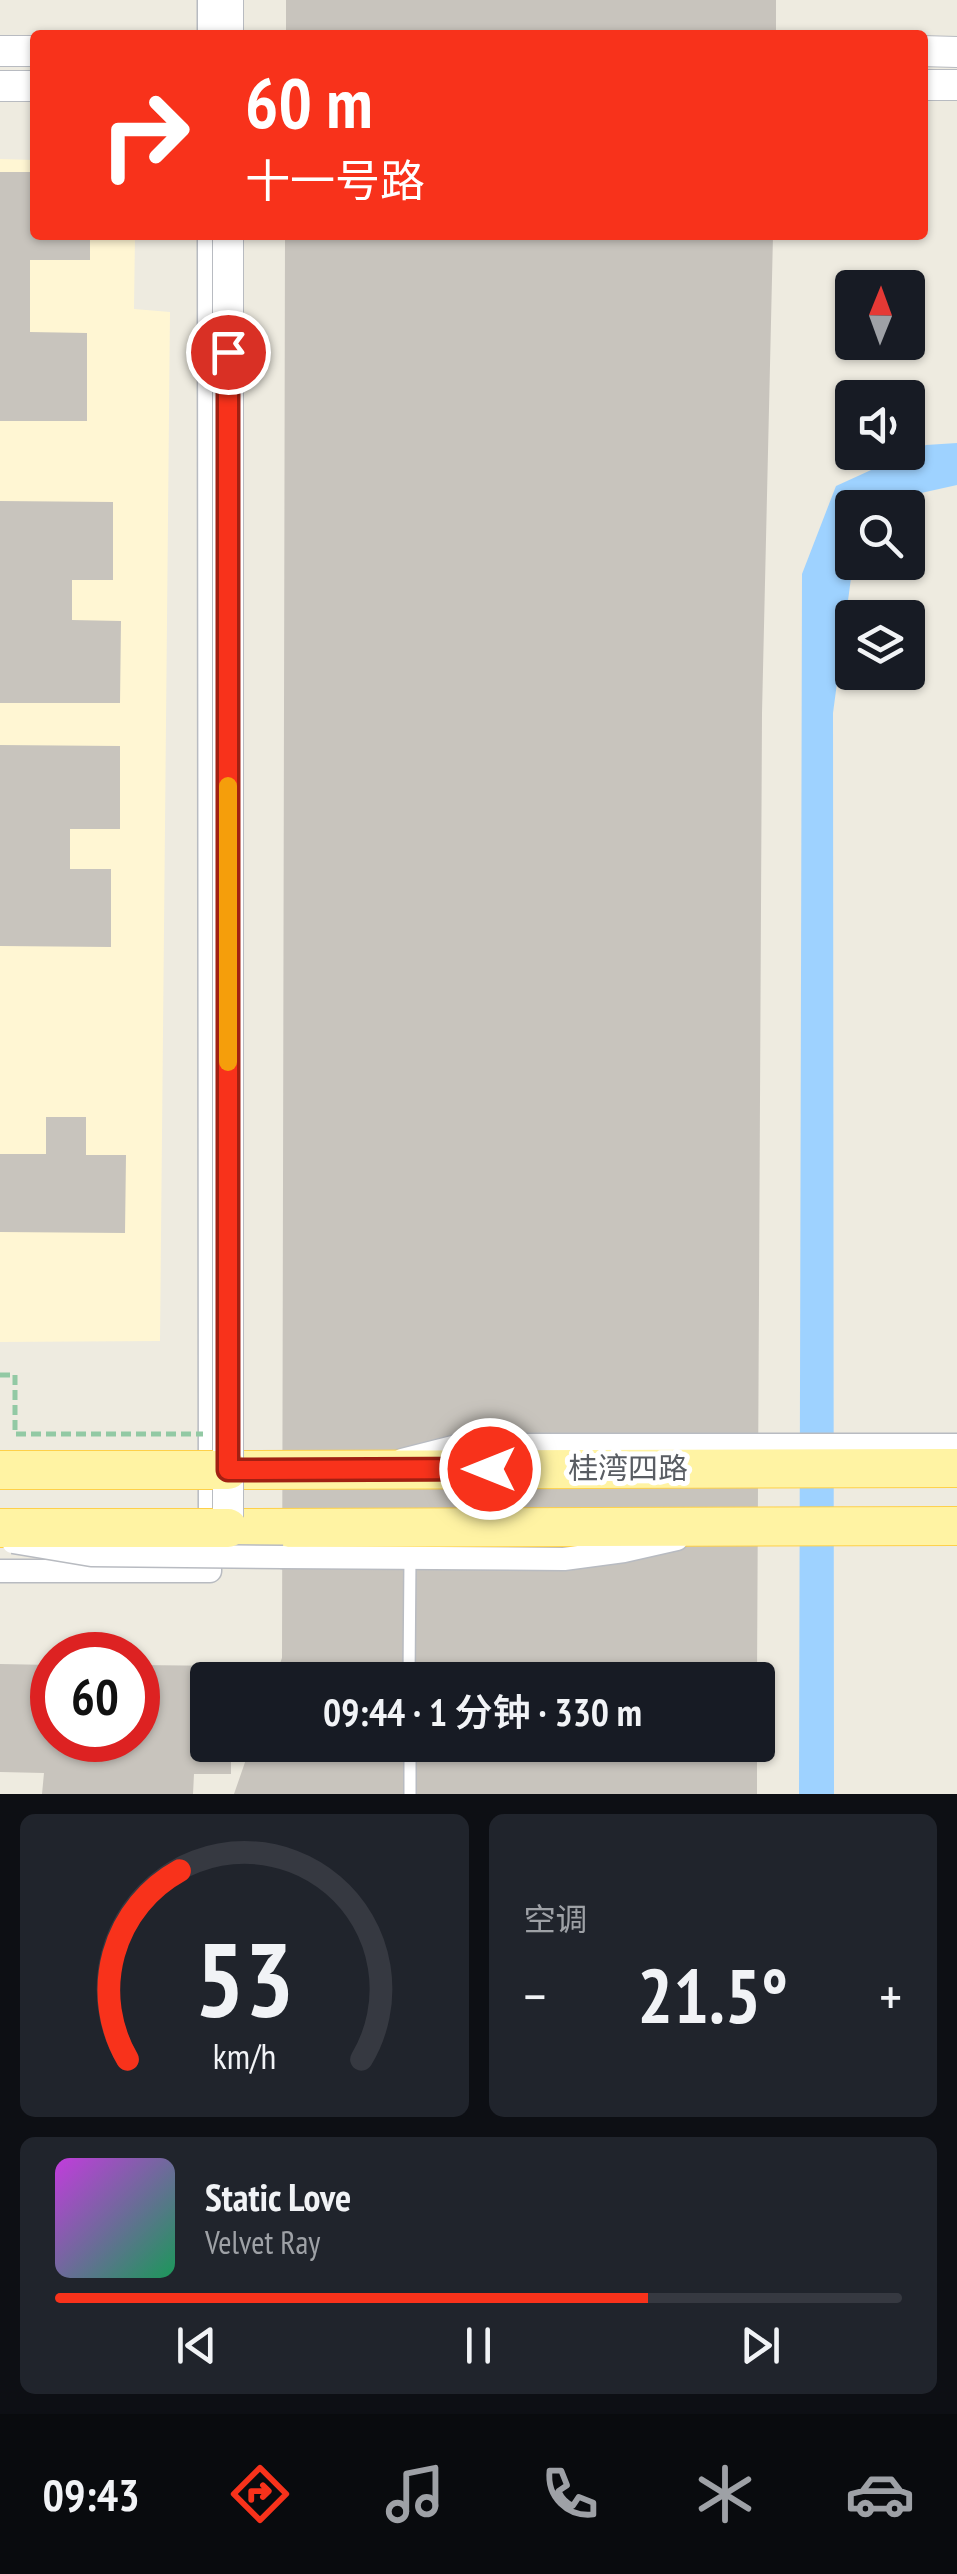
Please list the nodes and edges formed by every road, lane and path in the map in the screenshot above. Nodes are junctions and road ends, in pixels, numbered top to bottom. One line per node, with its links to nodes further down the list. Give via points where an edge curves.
1 (209, 0): 3 (street)
2 (228, 0): 4 (street)
3 (209, 30)
4 (228, 30)
5 (0, 51): 6 (street)
6 (30, 51)
7 (928, 52): 8 (street)
8 (957, 52)
9 (928, 84): 10 (street)
10 (957, 84)
11 (0, 86): 12 (street)
12 (30, 86)
13 (209, 240): 28 (street, via 210,1571)
14 (228, 240): 17 (street, bridge)
15 (0, 1375): 17 (path, bridge, via 15,1375 15,1434)
16 (957, 1445): 18 (street)
17 (228, 1452): 18 (main road, 桂湾四路, via 283,1470); 20 (main road, 桂湾四路, bridge); 25 (street, bridge)
18 (758, 1457): 19 (main road, 桂湾四路)
19 (957, 1468)
20 (0, 1470)
21 (957, 1526): 22 (main road, 桂湾四路)
22 (744, 1527): 26 (main road, 桂湾四路); 27 (street, via 564,1559)
23 (0, 1528): 25 (main road, 桂湾四路, bridge)
24 (0, 1540): 25 (street, bridge, via 91,1554)
25 (228, 1542): 26 (main road, 桂湾四路)
26 (283, 1542): 27 (street)
27 (410, 1558): 29 (lane)
28 (0, 1571)
29 (409, 1662)
30 (410, 1762): 31 (lane)
31 (410, 1794)

